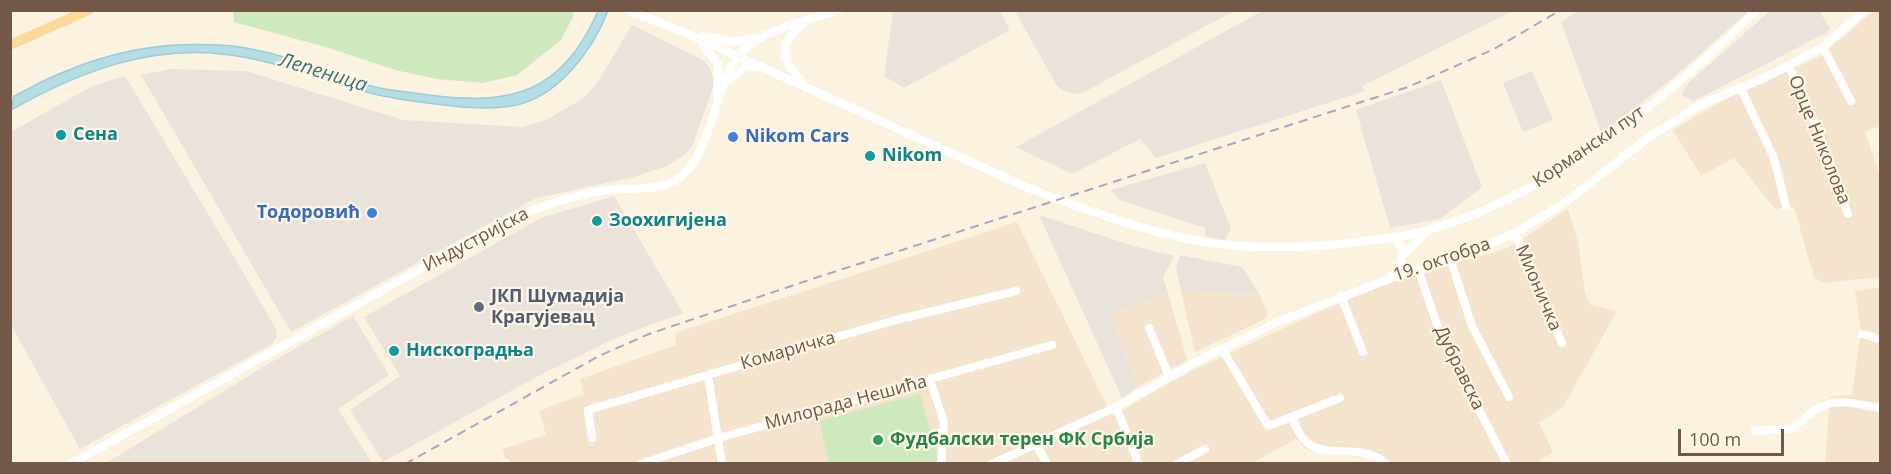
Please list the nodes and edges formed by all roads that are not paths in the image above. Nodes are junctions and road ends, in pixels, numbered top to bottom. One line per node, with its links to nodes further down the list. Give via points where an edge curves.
1 (89, 10): 10 (main road)
2 (839, 10): 6 (street)
3 (1757, 10): 22 (street, Кормански пут, via 1641,114 1568,166 1516,194)
4 (1864, 10): 11 (street, 19. октобра)
5 (631, 12): 7 (street)
6 (811, 19): 9 (street); 16 (street, via 793,31 784,50 789,67)
7 (663, 24): 8 (street, Кормански пут); 9 (street, via 731,42)
8 (691, 35): 12 (street, Кормански пут); 19 (street, via 718,64)
9 (769, 35): 12 (street)
10 (10, 45)
11 (1823, 47): 13 (street, 19. октобра); 18 (street)
12 (737, 57): 14 (street, Кормански пут); 15 (street, Индустријска)
13 (1788, 65): 17 (street, 19. октобра); 21 (street, Орце Николова, via 1807,102)
14 (761, 67): 15 (street, via 747,67); 16 (street, Кормански пут)
15 (724, 85): 19 (street, Индустријска)
16 (807, 87): 24 (street, Кормански пут, via 1026,187 1163,234 1245,247 1306,247)
17 (1740, 87): 20 (street, via 1774,158); 23 (street, 19. октобра, via 1700,105 1648,138 1563,204)
18 (1851, 101)
19 (716, 104): 51 (street, Индустријска, via 694,161 674,181 583,194 507,221)
20 (1786, 206)
21 (1848, 214)
22 (1429, 229): 24 (street, Кормански пут); 25 (street)
23 (1515, 232): 26 (street, 19. октобра); 34 (street, Мионичка)
24 (1392, 237): 25 (street, via 1398,241)
25 (1402, 259): 27 (street); 28 (street)
26 (1451, 261): 27 (street, 19. октобра); 41 (street, via 1472,326)
27 (1415, 270): 28 (street, 19. октобра); 60 (street, Дубравска, via 1441,336)
28 (1392, 278): 30 (street, 19. октобра)
29 (1016, 291): 38 (street, Комаричка, via 892,321)
30 (1341, 296): 36 (street, 19. октобра); 37 (street)
31 (1149, 328): 39 (street)
32 (1862, 334): 33 (street)
33 (1881, 339)
34 (1562, 344)
35 (1052, 345): 40 (street, Милорада Нешића)
36 (1222, 349): 39 (street, 19. октобра); 45 (street, via 1268,426)
37 (1364, 352)
38 (708, 376): 47 (street, Комаричка, via 588,410); 48 (street)
39 (1169, 376): 43 (street, 19. октобра)
40 (930, 380): 48 (street, Милорада Нешића); 54 (street, via 944,422)
41 (1509, 397)
42 (1340, 398): 45 (street)
43 (1116, 407): 49 (street, 19. октобра); 57 (street)
44 (1881, 408): 46 (street, via 1845,401 1816,407 1792,429)
45 (1292, 417): 59 (street, via 1307,447 1375,454)
46 (1755, 431)
47 (592, 438)
48 (719, 438): 52 (street, Милорада Нешића); 53 (street)
49 (1036, 444): 55 (street, 19. октобра); 56 (street)
50 (1205, 449): 58 (street)
51 (71, 464)
52 (641, 464)
53 (722, 464)
54 (941, 464)
55 (992, 464)
56 (1047, 464)
57 (1139, 464)
58 (1177, 464)
59 (1387, 464)
60 (1507, 464)

